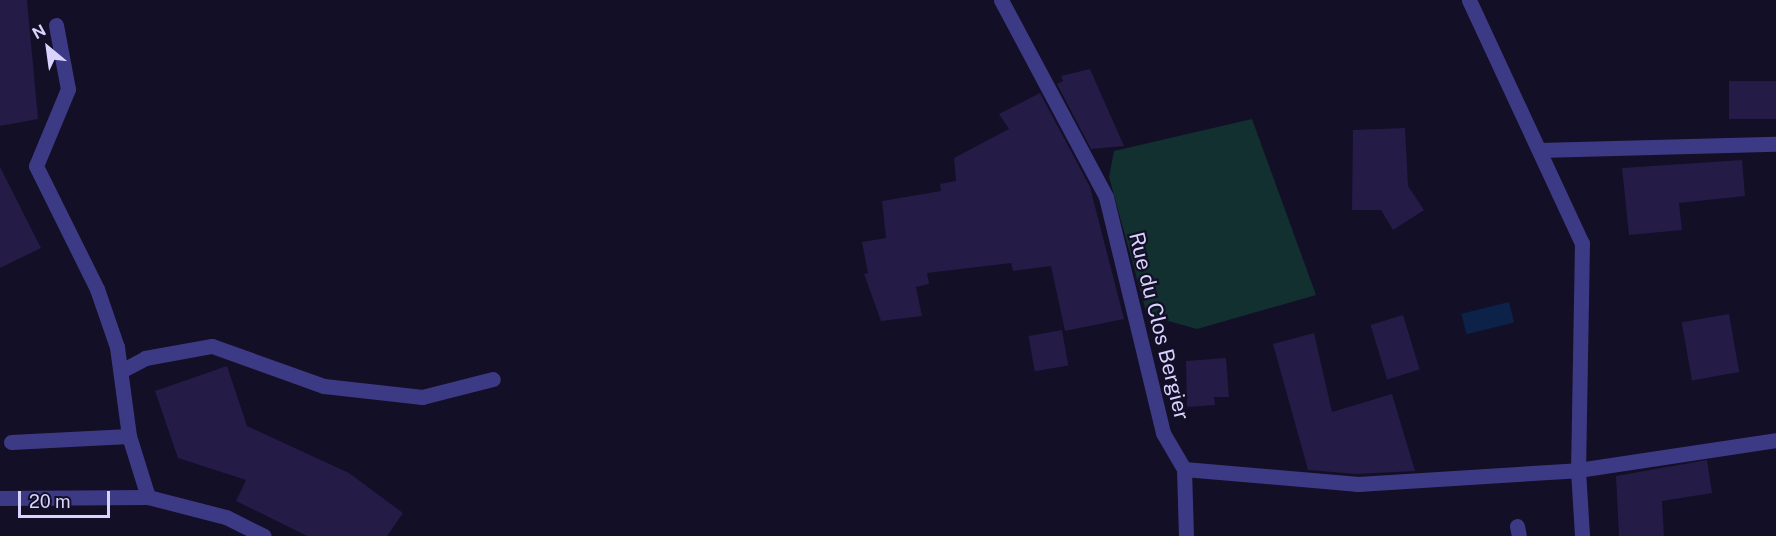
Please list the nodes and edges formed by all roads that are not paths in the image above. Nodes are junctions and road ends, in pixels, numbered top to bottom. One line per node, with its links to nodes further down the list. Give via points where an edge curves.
1 (1000, 0): 11 (street, Rue du Clos Bergier, via 1106,197 1163,433)
2 (1474, 1): 5 (street)
3 (56, 25): 6 (street, via 68,89 36,166 97,289)
4 (1776, 144): 5 (street)
5 (1539, 150): 12 (street, via 1582,243)
6 (121, 371): 7 (street, via 145,358 212,346 324,386 422,397); 8 (street)
7 (493, 379)
8 (129, 436): 10 (street); 13 (street)
9 (1776, 440): 12 (street)
10 (11, 442)
11 (1184, 469): 12 (street, via 1358,484); 16 (street)
12 (1578, 470): 17 (street)
13 (148, 497): 14 (street); 15 (street, via 226,516)
14 (0, 498)
15 (264, 536)
16 (1186, 536)
17 (1582, 536)

